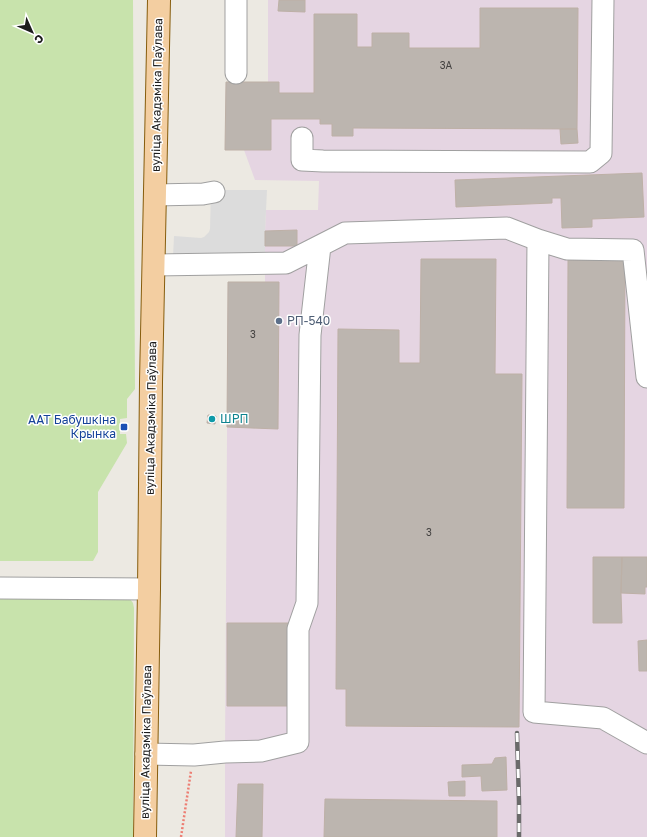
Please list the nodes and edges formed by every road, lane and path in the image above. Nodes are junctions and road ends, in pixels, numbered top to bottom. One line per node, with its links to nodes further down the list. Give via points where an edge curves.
1 (159, 0): 7 (main road, вуліца Акадэміка Паўлава)
2 (236, 0): 4 (street)
3 (603, 0): 5 (street, via 601,153 590,162 302,160)
4 (236, 72)
5 (302, 138)
6 (214, 192): 7 (street)
7 (155, 195): 10 (main road, вуліца Акадэміка Паўлава)
8 (538, 240): 9 (street, via 507,228 500,228 345,233); 11 (street, via 567,249 633,250); 14 (street, via 534,712 603,718)
9 (320, 246): 10 (street, via 286,263); 16 (street, via 310,335 307,603 298,630 298,742 261,751)
10 (154, 265): 13 (main road, вуліца Акадэміка Паўлава)
11 (647, 377)
12 (0, 588): 13 (street)
13 (149, 589): 15 (main road, вуліца Акадэміка Паўлава)
14 (647, 743)
15 (146, 754): 16 (street); 17 (main road, вуліца Акадэміка Паўлава)
16 (194, 755): 18 (path)
17 (144, 837)
18 (181, 837)

